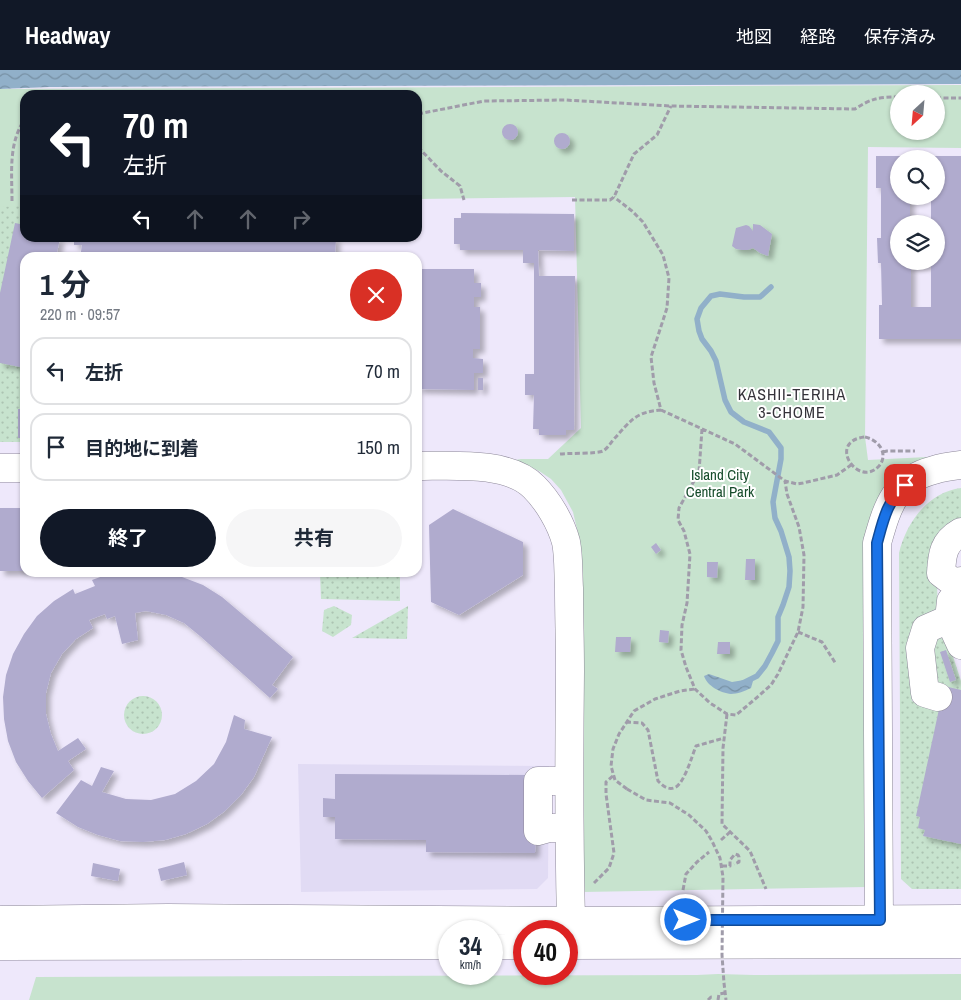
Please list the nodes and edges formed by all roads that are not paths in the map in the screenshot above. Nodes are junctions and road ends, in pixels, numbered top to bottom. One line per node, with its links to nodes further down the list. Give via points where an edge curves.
1 (961, 465): 13 (street, via 932,470 912,478 891,502 877,543)
2 (422, 466): 12 (street, via 485,467 522,478 542,496 560,525 566,542 570,632)
3 (0, 468): 4 (street)
4 (20, 468)
5 (961, 532): 6 (street, via 952,537 942,553 940,573)
6 (957, 582): 7 (street)
7 (949, 619): 8 (street); 9 (street, via 926,629 920,648 925,693)
8 (961, 645)
9 (938, 698)
10 (961, 919): 13 (street)
11 (0, 920): 14 (street, via 178,918)
12 (568, 920)
13 (880, 920): 15 (street)
14 (513, 931)
15 (578, 933)
16 (578, 933): 17 (street)
17 (961, 944)
18 (438, 945): 19 (street)
19 (0, 946)

